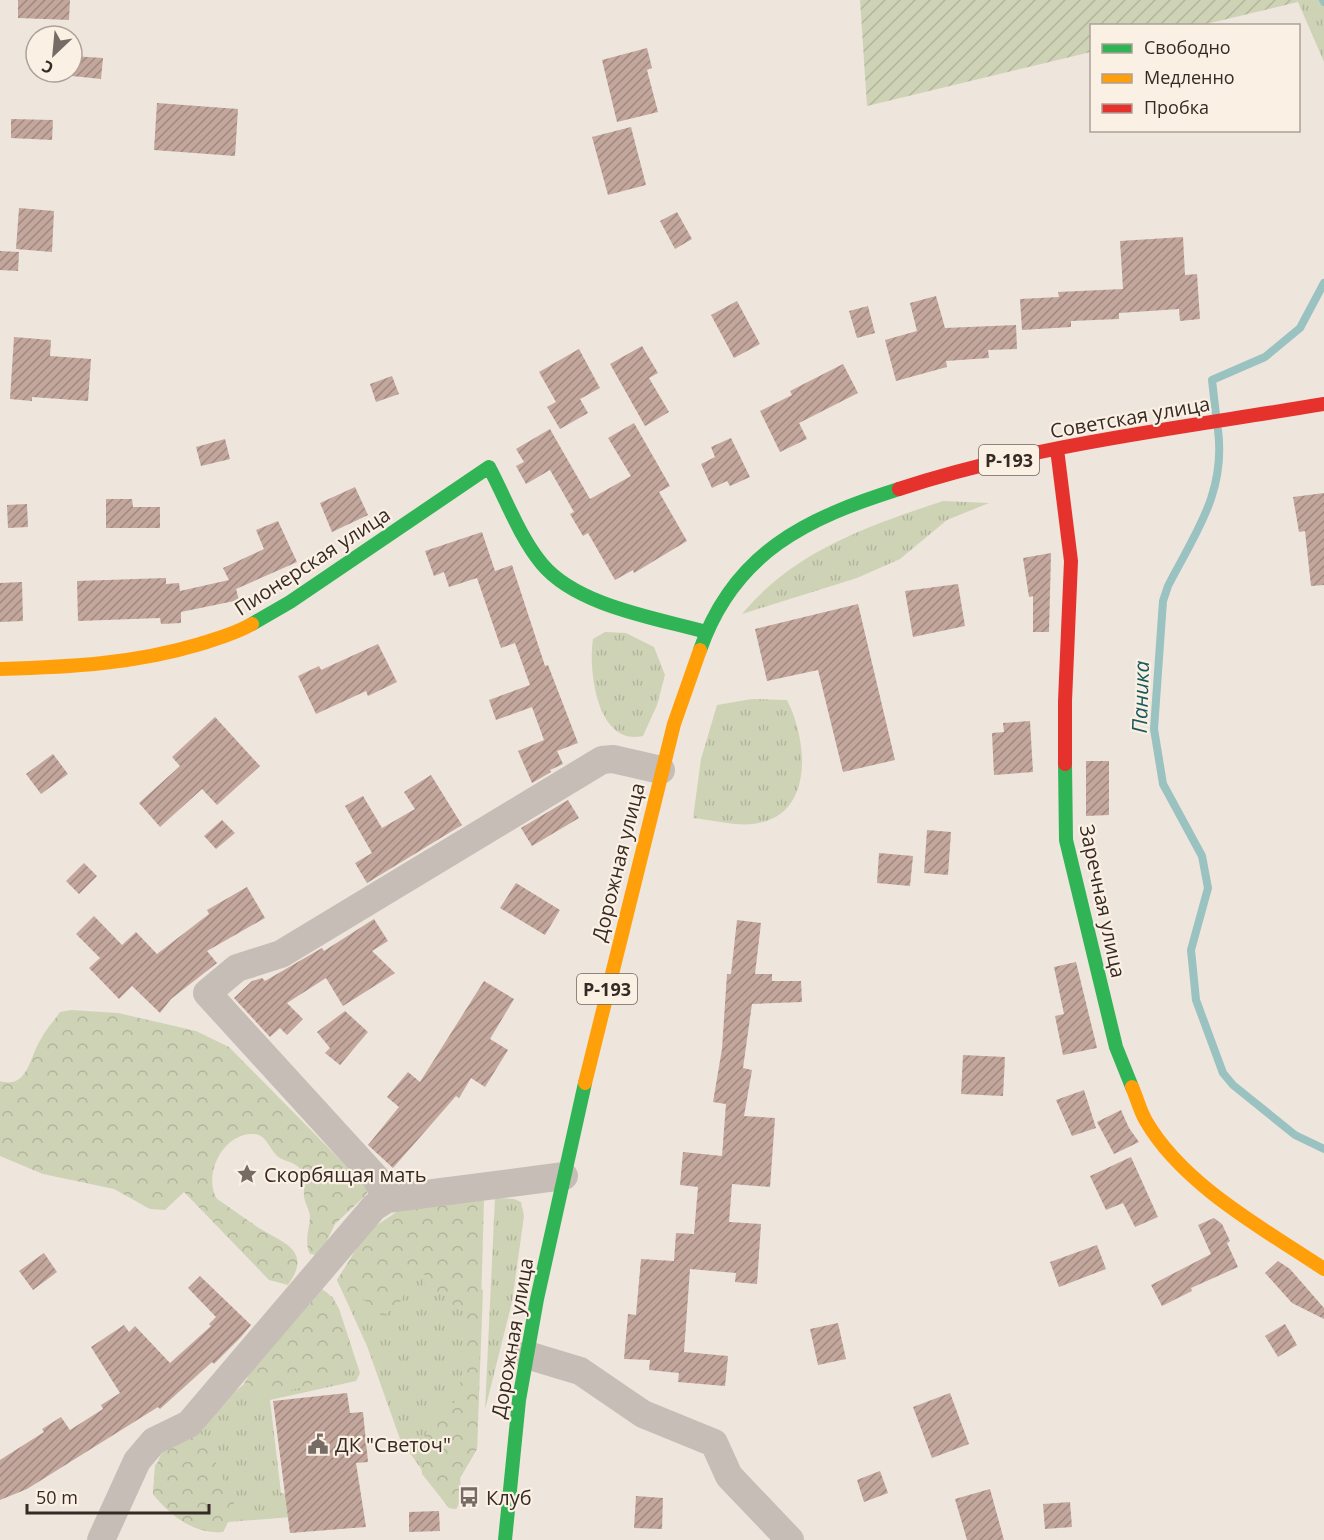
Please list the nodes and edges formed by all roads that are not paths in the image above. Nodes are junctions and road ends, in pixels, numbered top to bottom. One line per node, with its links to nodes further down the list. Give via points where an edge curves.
1 (1324, 404): 2 (street, Советская улица / Р-193)
2 (1057, 449): 3 (street, Советская улица / Р-193, via 944,474); 9 (street, Заречная улица, via 1071,561 1065,701 1066,840 1116,1047 1146,1121 1174,1156 1210,1193)
3 (842, 507): 4 (street, Дорожная улица / Р-193, via 798,529 757,559 727,593)
4 (706, 632): 5 (street, Пионерская улица, via 570,588 543,565 489,467 290,602 238,632 160,656 84,666); 6 (street, Дорожная улица / Р-193)
5 (0, 669)
6 (661, 770): 7 (street, Дорожная улица / Р-193); 8 (street, via 602,760 281,954 237,968 207,993 375,1177)
7 (564, 1176): 8 (street); 10 (street, Дорожная улица / Р-193)
8 (387, 1198): 11 (street, via 343,1242 189,1424 154,1441 136,1461)
9 (1324, 1269)
10 (527, 1354): 12 (street, Дорожная улица / Р-193); 13 (street, via 580,1371 643,1414 714,1443 729,1476)
11 (101, 1540)
12 (505, 1540)
13 (790, 1540)

